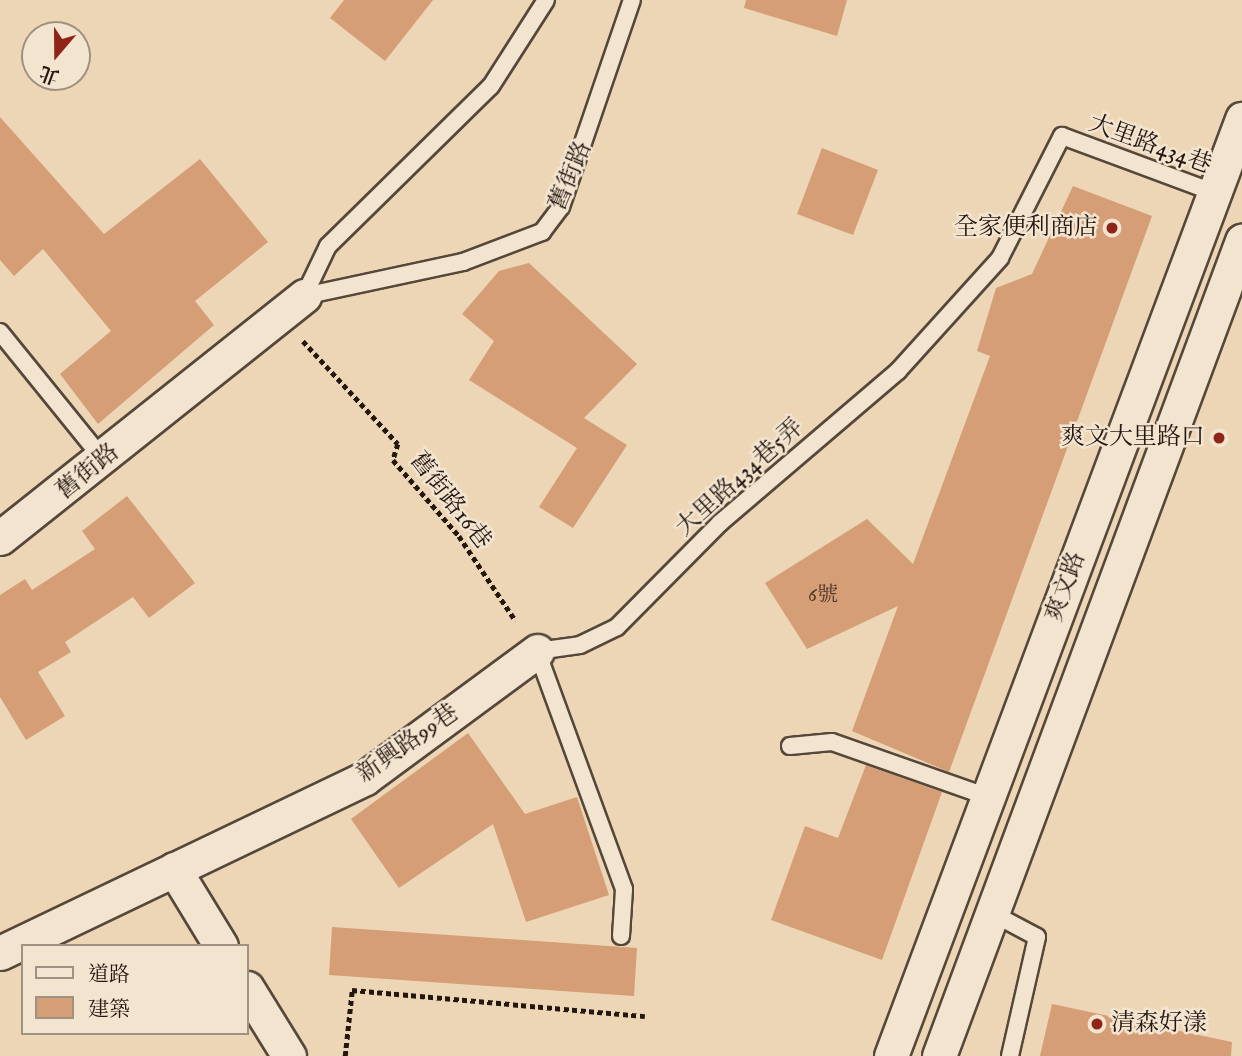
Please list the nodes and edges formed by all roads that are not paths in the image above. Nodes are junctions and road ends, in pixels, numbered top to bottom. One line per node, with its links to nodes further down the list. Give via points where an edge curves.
1 (546, 0): 6 (lane, 舊街路, via 491,86 328,246)
2 (632, 0): 6 (lane, 舊街路, via 561,207 542,232 463,262)
3 (1242, 118): 4 (street, 爽文路)
4 (1215, 193): 7 (lane, 大里路434巷, via 1062,136 1000,258); 13 (street, 爽文路)
5 (1242, 241): 15 (street, 爽文路)
6 (293, 306): 9 (street, 舊街路)
7 (956, 306): 11 (lane, 大里路434巷5弄, via 898,371 720,523 617,627 580,645)
8 (0, 332): 9 (lane)
9 (103, 459): 10 (street, 舊街路)
10 (0, 538)
11 (537, 651): 14 (street, 新興路99巷, via 365,778); 16 (lane, via 624,889)
12 (790, 746): 13 (lane, via 832,742)
13 (988, 797): 21 (street, 爽文路)
14 (174, 869): 17 (street); 18 (street, 新興路99巷)
15 (989, 912): 22 (street, 爽文路); 23 (lane, via 1037,937)
16 (621, 936)
17 (220, 944)
18 (0, 953)
19 (248, 990): 20 (street)
20 (289, 1056)
21 (891, 1056)
22 (939, 1056)
23 (1010, 1056)

